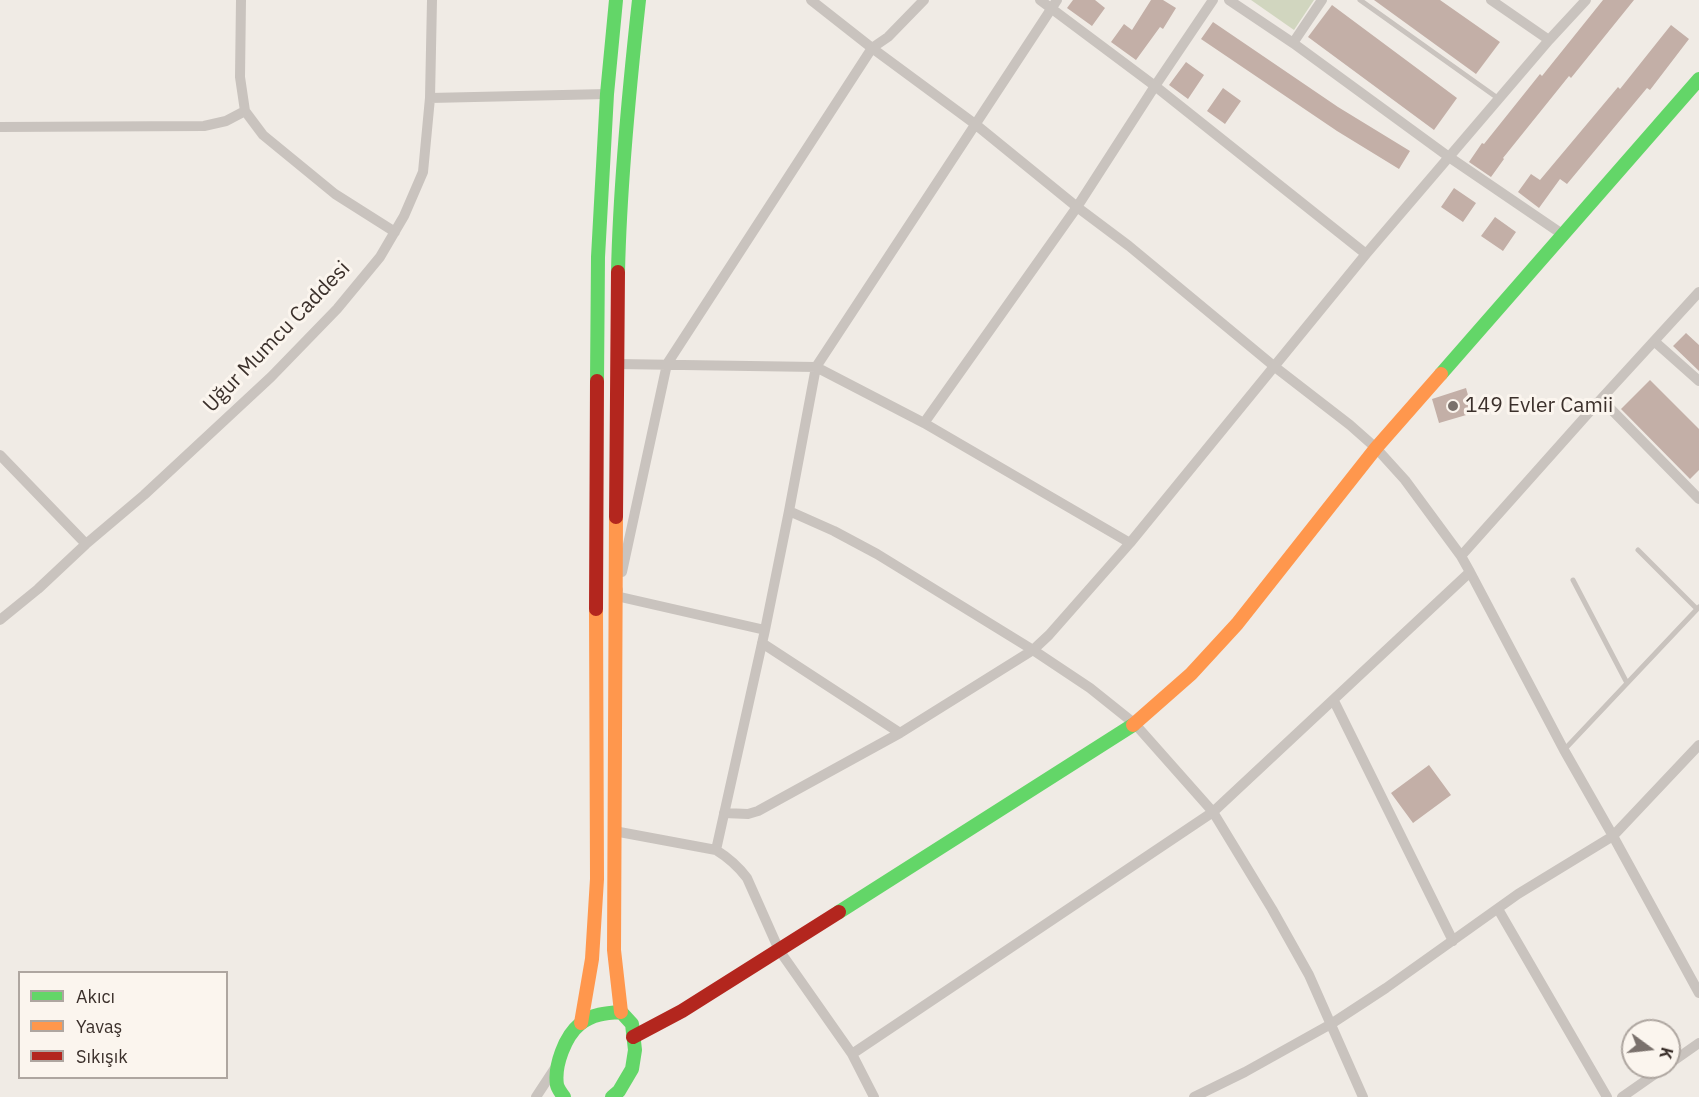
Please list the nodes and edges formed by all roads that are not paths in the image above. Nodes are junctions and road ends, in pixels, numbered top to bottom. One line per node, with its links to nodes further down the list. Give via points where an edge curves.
1 (242, 0): 23 (street, via 240,77)
2 (432, 0): 21 (street, Uğur Mumcu Caddesi)
3 (616, 0): 20 (street)
4 (639, 0): 33 (street, via 619,232)
5 (811, 0): 17 (street)
6 (924, 0): 17 (street)
7 (1040, 0): 14 (street)
8 (1213, 0): 19 (street)
9 (1229, 0): 16 (street)
10 (1322, 0): 16 (street)
11 (1360, 0): 22 (lane)
12 (1491, 0): 15 (street)
13 (1586, 0): 15 (street)
14 (1054, 4): 19 (street); 24 (street)
15 (1549, 40): 22 (street)
16 (1293, 43): 26 (street)
17 (872, 48): 24 (street); 34 (street)
18 (1699, 79): 29 (street)
19 (1155, 86): 27 (street); 30 (street)
20 (607, 94): 21 (street); 72 (street, via 598,257 597,879 591,959)
21 (430, 98): 28 (street, Uğur Mumcu Caddesi, via 423,172)
22 (1499, 99): 26 (street)
23 (245, 111): 25 (street, via 204,126); 28 (street, via 263,135 335,194)
24 (975, 124): 27 (street); 35 (street)
25 (0, 127)
26 (1449, 157): 29 (street); 30 (street)
27 (1077, 207): 36 (street); 39 (street)
28 (395, 232): 45 (street, Uğur Mumcu Caddesi, via 380,257 337,309 271,377)
29 (1562, 234): 40 (street)
30 (1366, 254): 36 (street)
31 (1699, 292): 32 (street)
32 (1654, 340): 37 (street); 38 (street)
33 (616, 364): 34 (street); 50 (street)
34 (667, 364): 35 (street); 50 (street)
35 (816, 367): 39 (street); 43 (street)
36 (1275, 367): 40 (street); 44 (street)
37 (1699, 381)
38 (1601, 399): 42 (street); 47 (street)
39 (924, 423): 44 (street)
40 (1376, 448): 47 (street); 58 (street, via 1237,624 1191,674)
41 (0, 455): 45 (street)
42 (1699, 499)
43 (789, 511): 53 (street); 55 (street, via 877,554)
44 (1130, 543): 55 (street)
45 (86, 544): 52 (street, Uğur Mumcu Caddesi)
46 (1638, 550): 51 (lane)
47 (1461, 556): 48 (street)
48 (1470, 572): 57 (street); 61 (street)
49 (1574, 580): 56 (lane)
50 (616, 596): 53 (street); 64 (street)
51 (1698, 608): 56 (lane)
52 (0, 620)
53 (765, 630): 54 (street)
54 (762, 643): 59 (street); 63 (street)
55 (1034, 650): 58 (street, via 1096,692); 59 (street)
56 (1627, 683): 61 (lane)
57 (1334, 701): 62 (street); 68 (street)
58 (1134, 724): 62 (street); 69 (street)
59 (900, 733): 63 (street, via 758,811)
60 (1699, 745): 65 (street)
61 (1564, 750): 65 (street)
62 (1214, 812): 73 (street, via 1292,943); 76 (street)
63 (724, 813): 66 (street)
64 (614, 831): 66 (street); 71 (street, via 614,950)
65 (1613, 836): 67 (street); 70 (street)
66 (716, 850): 69 (street, via 747,878)
67 (1498, 909): 68 (street); 86 (street)
68 (1453, 941): 73 (street)
69 (779, 950): 74 (street, via 682,1011); 76 (street)
70 (1699, 993)
71 (621, 1012): 72 (street, via 600,1013); 74 (street, via 632,1024)
72 (580, 1023): 78 (street, via 570,1035)
73 (1331, 1024): 81 (street); 85 (street)
74 (633, 1036): 80 (street, via 632,1069)
75 (1699, 1043): 77 (street)
76 (852, 1054): 84 (street)
77 (1681, 1056)
78 (557, 1065): 82 (street); 83 (street, via 557,1087)
79 (1648, 1079): 87 (street)
80 (617, 1095)
81 (1201, 1096)
82 (536, 1097)
83 (564, 1097)
84 (874, 1097)
85 (1363, 1097)
86 (1607, 1097)
87 (1622, 1097)

